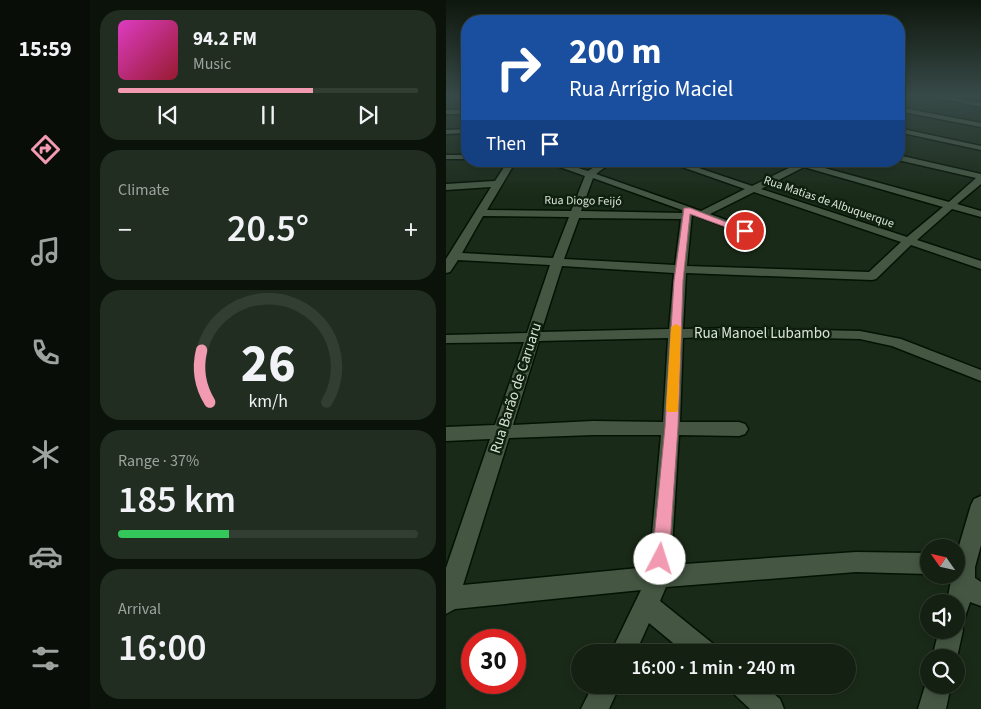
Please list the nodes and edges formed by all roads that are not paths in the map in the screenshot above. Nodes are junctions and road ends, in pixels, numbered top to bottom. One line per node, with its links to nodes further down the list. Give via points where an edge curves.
1 (461, 131): 2 (street)
2 (446, 132)
3 (905, 132): 4 (street)
4 (981, 148)
5 (446, 157): 6 (street)
6 (461, 157)
7 (905, 159): 15 (street)
8 (508, 167): 16 (street)
9 (567, 167): 14 (street)
10 (600, 167): 14 (street)
11 (687, 167): 18 (street, Rua Matias de Albuquerque)
12 (798, 167): 18 (street)
13 (819, 167): 19 (street)
14 (590, 174): 21 (street); 22 (street, Rua Barão de Caruaru)
15 (981, 178): 19 (street)
16 (496, 184): 17 (street); 20 (street)
17 (446, 187)
18 (753, 189): 21 (street); 25 (street, Rua Matias de Albuquerque)
19 (949, 206): 23 (street); 25 (street)
20 (480, 213): 22 (street, Rua Diogo Feijó); 26 (street)
21 (691, 213): 22 (street, Rua Diogo Feijó); 24 (street); 30 (street)
22 (575, 214): 27 (street, Rua Barão de Caruaru)
23 (981, 214)
24 (757, 235)
25 (908, 242): 28 (street, Rua Matias de Albuquerque); 30 (street, via 872,276)
26 (455, 256): 27 (street); 29 (street)
27 (558, 260): 30 (street); 32 (street, Rua Barão de Caruaru)
28 (981, 265)
29 (446, 269)
30 (680, 269): 31 (street)
31 (676, 334): 32 (street, Rua Manoel Lubambo); 34 (street, Rua Manoel Lubambo, via 860,335 896,342); 35 (street)
32 (533, 336): 33 (street, Rua Manoel Lubambo); 37 (street, Rua Barão de Caruaru)
33 (446, 339)
34 (981, 376)
35 (671, 427): 36 (street); 37 (street); 41 (street)
36 (740, 429)
37 (502, 431): 38 (street); 44 (street, Rua Barão de Caruaru)
38 (446, 434)
39 (981, 505): 42 (street)
40 (920, 564): 41 (street, via 856,562)
41 (659, 577): 44 (street); 45 (street)
42 (966, 578): 43 (street)
43 (961, 594)
44 (447, 599)
45 (646, 605): 46 (street); 47 (street)
46 (627, 644)
47 (694, 644)
48 (602, 694): 51 (street)
49 (753, 694): 52 (street)
50 (936, 694): 53 (street)
51 (595, 709)
52 (770, 709)
53 (932, 709)

